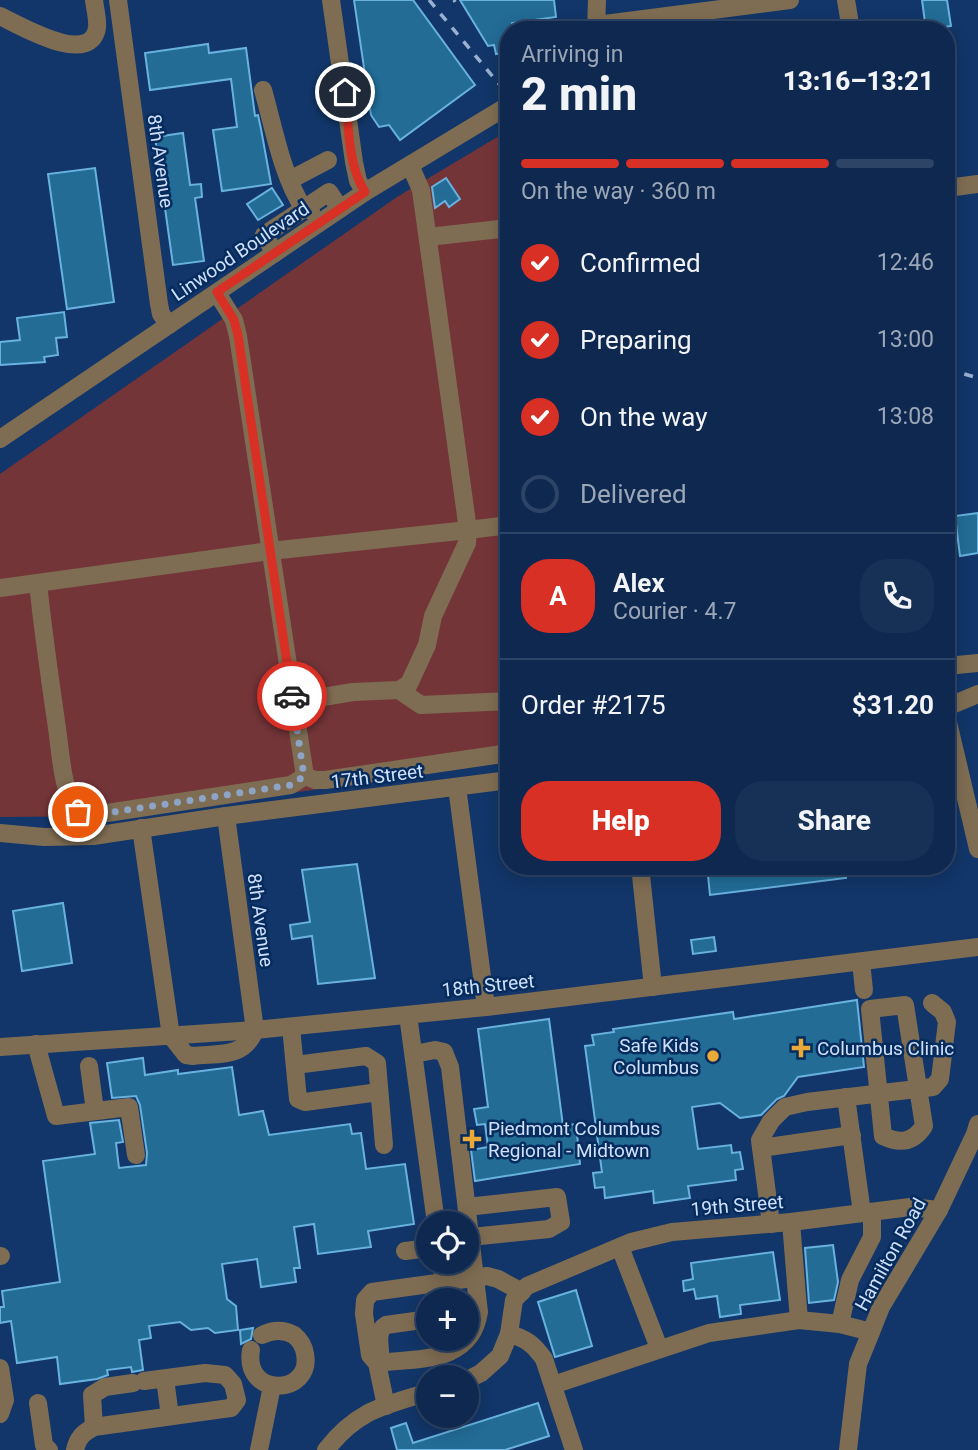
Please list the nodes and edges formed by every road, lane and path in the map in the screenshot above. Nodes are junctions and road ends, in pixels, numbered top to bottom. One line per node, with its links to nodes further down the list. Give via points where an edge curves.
1 (94, 0): 7 (street, via 98,25 94,37 81,46 68,46)
2 (118, 0): 26 (street, 8th Avenue, via 159,304)
3 (331, 0): 18 (street, via 354,162)
4 (597, 0): 8 (street)
5 (790, 0): 9 (street)
6 (846, 0): 10 (street)
7 (0, 16)
8 (602, 21)
9 (645, 21)
10 (850, 21)
11 (263, 90): 15 (street)
12 (500, 111): 14 (street, Linwood Boulevard)
13 (328, 160): 15 (street)
14 (410, 165): 18 (street, Linwood Boulevard); 23 (street, via 421,190)
15 (290, 180): 19 (street, via 296,197)
16 (978, 184): 17 (street)
17 (955, 187)
18 (365, 192): 20 (street, Linwood Boulevard)
19 (306, 207): 20 (street, via 329,192); 21 (street); 24 (street, via 264,235)
20 (340, 209): 21 (street, Linwood Boulevard)
21 (318, 223): 24 (street, Linwood Boulevard)
22 (500, 229): 23 (street)
23 (428, 237): 29 (street)
24 (275, 253): 25 (street, Linwood Boulevard)
25 (217, 292): 26 (street, Linwood Boulevard); 30 (street, via 238,335)
26 (169, 325): 27 (street, Linwood Boulevard)
27 (0, 439)
28 (500, 526): 29 (street)
29 (468, 530): 30 (street); 35 (street, via 467,544 433,616 427,645 409,684)
30 (270, 551): 31 (street); 38 (street)
31 (38, 583): 32 (street); 42 (street, via 65,778 78,812 107,813 291,785)
32 (0, 588)
33 (978, 663): 34 (street)
34 (955, 665)
35 (399, 690): 37 (street, via 421,705); 38 (street)
36 (978, 694): 39 (street)
37 (500, 701)
38 (293, 702): 42 (street)
39 (955, 703)
40 (955, 752): 48 (street)
41 (500, 754): 42 (street, via 325,780)
42 (304, 776)
43 (500, 781): 44 (street, 17th Street)
44 (457, 787): 45 (street, 17th Street); 55 (street)
45 (226, 816): 46 (street, 17th Street); 58 (street, 8th Avenue)
46 (141, 828): 47 (street, 17th Street, via 93,836); 59 (street)
47 (0, 834)
48 (978, 849)
49 (641, 875): 52 (street)
50 (978, 947): 51 (street, 18th Street)
51 (860, 962): 52 (street, 18th Street); 53 (street)
52 (653, 987): 55 (street, 18th Street)
53 (864, 990)
54 (932, 1003): 65 (street, via 947,1023 940,1079)
55 (486, 1007): 56 (street, 18th Street)
56 (408, 1015): 57 (street, 18th Street); 62 (street)
57 (291, 1027): 58 (street, 18th Street); 63 (street)
58 (254, 1030): 59 (street, 18th Street)
59 (171, 1036): 60 (street, 18th Street)
60 (36, 1044): 61 (street, 18th Street); 69 (street, via 56,1116)
61 (0, 1047)
62 (414, 1054): 72 (street, via 444,1052); 73 (street)
63 (295, 1065): 66 (street, via 366,1056 377,1063); 66 (street, via 298,1099 304,1102)
64 (89, 1066): 69 (street)
65 (919, 1091): 67 (street); 67 (street, via 924,1126 910,1140 898,1143 883,1136); 67 (street, via 905,1005 870,1009)
66 (379, 1093): 74 (street)
67 (879, 1094): 68 (street)
68 (846, 1097): 71 (street); 75 (street, via 785,1107 763,1133)
69 (95, 1111): 76 (street, via 129,1107)
70 (978, 1124): 78 (street, Hamilton Road)
71 (852, 1135): 75 (street); 81 (street)
72 (458, 1137): 73 (street); 77 (street)
73 (425, 1141): 79 (street)
74 (384, 1145)
75 (761, 1149): 83 (street)
76 (136, 1155)
77 (467, 1207): 80 (street); 84 (street, via 557,1197 561,1222 549,1229)
78 (939, 1210): 81 (street, 19th Street, via 910,1207); 96 (street, Hamilton Road)
79 (434, 1211)
80 (468, 1211)
81 (867, 1213): 82 (street, 19th Street); 95 (street, via 873,1237 850,1280)
82 (791, 1222): 83 (street, 19th Street); 93 (street)
83 (771, 1224): 85 (street, 19th Street, via 672,1233)
84 (479, 1236)
85 (620, 1247): 92 (street, 19th Street, via 546,1277); 99 (street)
86 (416, 1250): 87 (street)
87 (405, 1251)
88 (433, 1274): 102 (street, via 372,1292 365,1300 370,1355)
89 (462, 1274): 90 (street)
90 (475, 1276): 91 (street); 92 (street, via 498,1279)
91 (474, 1288)
92 (522, 1292): 97 (street, via 514,1300)
93 (799, 1320): 95 (street); 99 (street, via 709,1333)
94 (416, 1321): 102 (street, via 382,1327)
95 (841, 1324): 96 (street)
96 (871, 1332): 119 (street, Hamilton Road, via 858,1364)
97 (509, 1334): 104 (street, via 500,1356); 106 (street, via 523,1337 535,1347)
98 (262, 1335): 107 (street, via 286,1332 299,1340 305,1352 297,1379)
99 (659, 1348): 106 (street)
100 (251, 1350): 107 (street, via 252,1371)
101 (454, 1351): 102 (street)
102 (377, 1363): 110 (street)
103 (0, 1368): 111 (street, via 5,1400)
104 (479, 1374)
105 (165, 1379): 112 (street); 112 (street, via 225,1375 236,1393 231,1408); 113 (street, via 98,1389 92,1395)
106 (553, 1385): 118 (street)
107 (272, 1386): 116 (street)
108 (416, 1396): 110 (street)
109 (38, 1404): 114 (street, via 44,1445)
110 (386, 1406): 117 (street, via 358,1417)
111 (0, 1415)
112 (170, 1416): 113 (street)
113 (94, 1427): 115 (street, via 83,1433)
114 (49, 1450)
115 (75, 1450)
116 (258, 1450)
117 (326, 1450)
118 (574, 1450)
119 (848, 1450)

